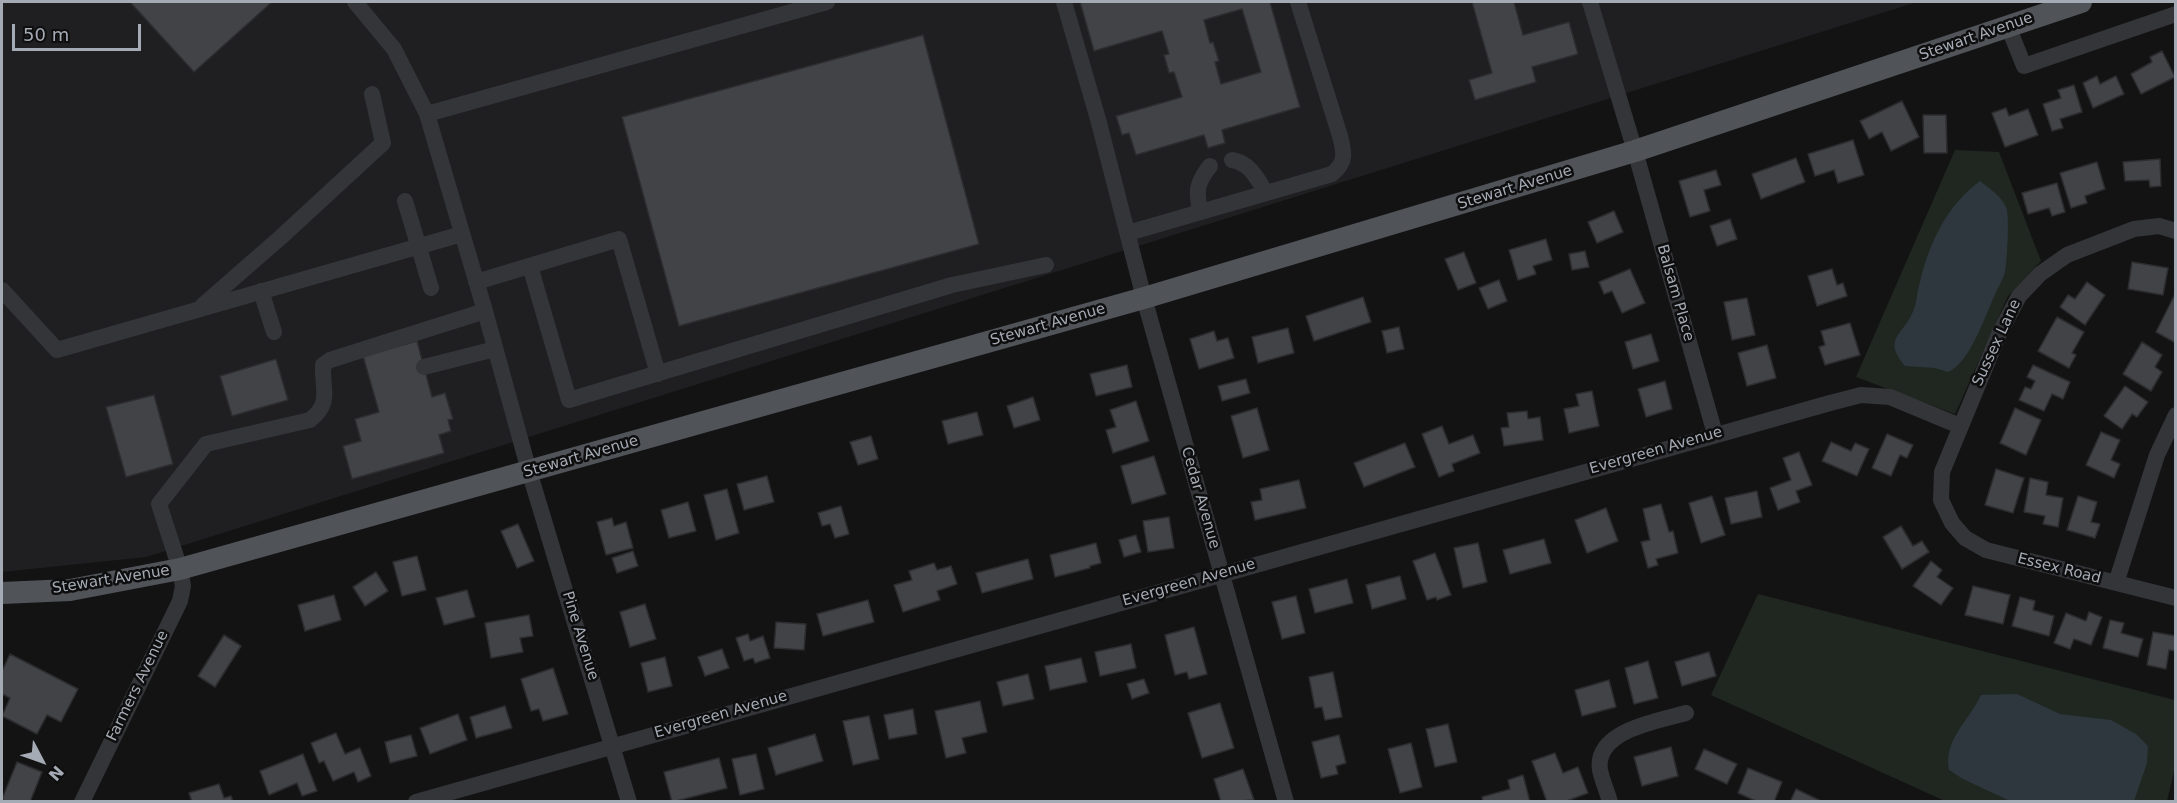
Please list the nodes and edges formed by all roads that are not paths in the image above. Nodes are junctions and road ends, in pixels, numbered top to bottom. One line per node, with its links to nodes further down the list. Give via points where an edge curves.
1 (355, 2): 10 (street, Pine Avenue, via 394,49)
2 (827, 2): 10 (street)
3 (1064, 2): 18 (street, Cedar Avenue)
4 (1298, 2): 14 (street, via 1345,154 1332,174)
5 (1590, 2): 11 (street, Balsam Place)
6 (2081, 2): 8 (main road, Stewart Avenue)
7 (2175, 14): 8 (street, via 2024,66)
8 (2008, 26): 11 (main road, Stewart Avenue)
9 (372, 94): 28 (street, via 383,143)
10 (427, 114): 19 (street, Pine Avenue)
11 (1635, 152): 27 (main road, Stewart Avenue); 36 (street, Balsam Place)
12 (1232, 160): 14 (street, via 1252,170)
13 (1210, 166): 16 (street, via 1198,184)
14 (1266, 193): 16 (street)
15 (405, 201): 20 (street)
16 (1200, 212): 18 (street)
17 (2175, 231): 35 (street, Sussex Lane, via 2159,226 2134,229 2067,255 2040,274 2019,296)
18 (1128, 233): 27 (street, Cedar Avenue)
19 (462, 234): 20 (street); 23 (street, Pine Avenue)
20 (418, 246): 24 (street); 26 (street)
21 (530, 266): 23 (street); 33 (street, via 569,400); 33 (street, via 619,239)
22 (1046, 266): 33 (street, via 952,285)
23 (476, 282): 29 (street, Pine Avenue)
24 (431, 288)
25 (2, 290): 28 (street, via 57,350)
26 (261, 291): 28 (street); 30 (street)
27 (1144, 298): 37 (main road, Stewart Avenue); 40 (street, Cedar Avenue)
28 (199, 309)
29 (485, 311): 31 (street, Pine Avenue); 39 (street, Farmers Avenue, via 330,360 323,365 325,401 310,420 206,444 159,504)
30 (274, 332)
31 (495, 349): 32 (street); 37 (street, Pine Avenue)
32 (424, 367)
33 (658, 374)
34 (2175, 415): 41 (street, via 2157,455)
35 (1960, 426): 36 (street, Evergreen Avenue, via 1890,397 1861,395); 38 (street, Sussex Lane, via 1942,472 1941,500)
36 (1715, 434): 40 (street, Evergreen Avenue)
37 (529, 471): 39 (main road, Stewart Avenue); 45 (street, Pine Avenue)
38 (1952, 523): 41 (street, Essex Road, via 1965,538 1986,550)
39 (180, 569): 42 (main road, Stewart Avenue, via 69,590); 46 (street, Farmers Avenue, via 180,601)
40 (1221, 574): 45 (street, Evergreen Avenue); 49 (street, Cedar Avenue)
41 (2116, 583): 43 (street, Essex Road)
42 (2, 593)
43 (2175, 598)
44 (1686, 712): 50 (street, via 1625,731 1607,743 1600,768)
45 (613, 746): 47 (street, Evergreen Avenue); 48 (street, Pine Avenue)
46 (82, 801)
47 (416, 801)
48 (629, 801)
49 (1286, 801)
50 (1610, 801)

